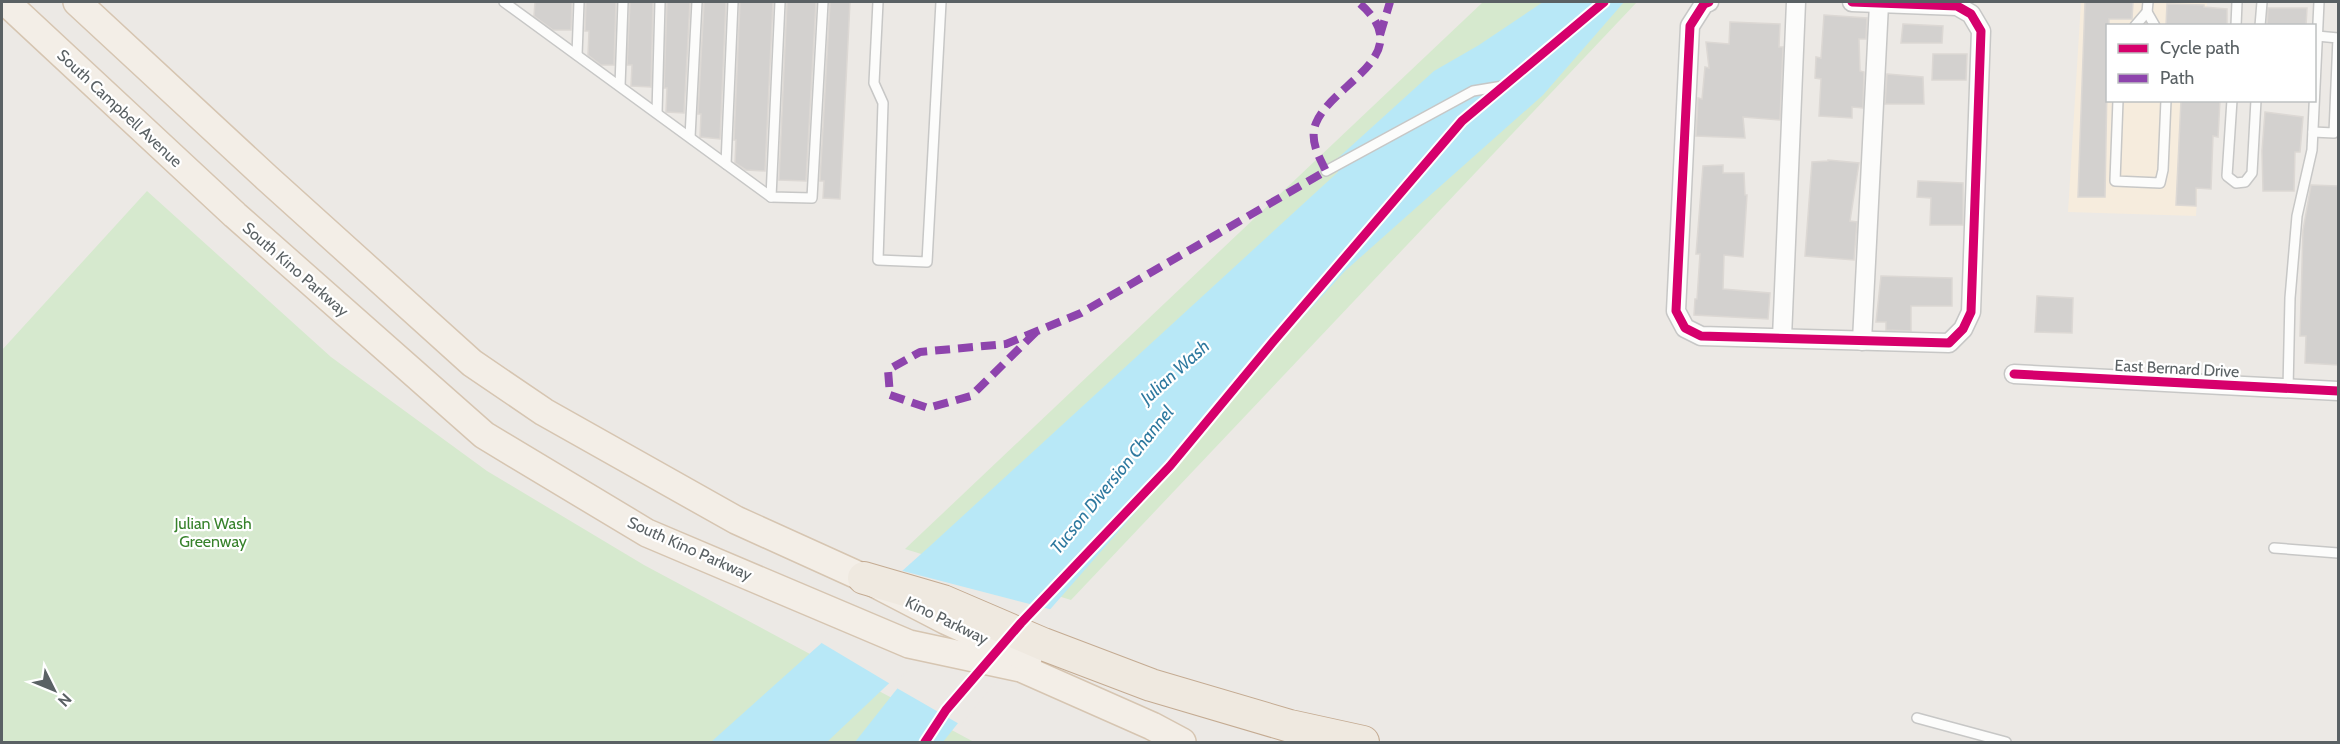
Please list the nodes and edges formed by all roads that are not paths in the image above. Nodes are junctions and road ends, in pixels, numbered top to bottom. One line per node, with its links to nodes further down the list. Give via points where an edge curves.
1 (6, 2): 41 (main road, South Campbell Avenue)
2 (77, 2): 49 (main road, via 472,363 544,412 736,520)
3 (504, 2): 26 (lane)
4 (579, 2): 26 (lane)
5 (623, 2): 28 (lane)
6 (660, 2): 35 (lane)
7 (697, 2): 37 (lane)
8 (733, 2): 38 (lane)
9 (780, 2): 40 (lane)
10 (823, 2): 40 (lane, via 812,198)
11 (878, 2): 12 (lane, via 874,83 883,103 878,260 927,262)
12 (941, 2)
13 (1709, 2): 42 (street, via 1690,26 1676,311 1685,328 1701,336)
14 (1796, 2): 42 (street)
15 (2148, 2): 20 (lane)
16 (2237, 2): 23 (lane)
17 (2262, 2): 24 (lane)
18 (2319, 2): 25 (lane)
19 (1864, 3): 43 (street); 43 (street, via 1957,6 1971,14 1982,32 1971,312 1964,329 1949,344)
20 (2147, 12): 21 (lane); 22 (lane)
21 (2137, 24)
22 (2154, 24)
23 (2236, 24)
24 (2260, 24)
25 (2317, 36): 27 (lane); 36 (lane, via 2338,38 2334,133)
26 (577, 55): 28 (lane)
27 (2316, 60)
28 (620, 86): 35 (lane)
29 (1503, 86): 39 (lane, via 1473,91)
30 (2118, 102): 31 (lane, via 2115,181 2160,183)
31 (2166, 102)
32 (2232, 102): 33 (lane, via 2227,176 2236,183 2245,182 2252,173)
33 (2256, 102)
34 (2314, 102): 36 (lane)
35 (657, 113): 37 (lane)
36 (2313, 132): 45 (lane, via 2297,216)
37 (690, 137): 38 (lane)
38 (726, 164): 40 (lane)
39 (1326, 171)
40 (771, 197)
41 (235, 215): 50 (main road, South Kino Parkway, via 484,435 647,533 909,644)
42 (1782, 338): 43 (street)
43 (1862, 341)
44 (2014, 374): 45 (street, East Bernard Drive)
45 (2288, 389): 46 (street, East Bernard Drive)
46 (2338, 392)
47 (2274, 548): 48 (lane)
48 (2338, 553)
49 (864, 578): 50 (highway, via 943,601)
50 (1032, 657): 52 (main road, South Kino Parkway); 53 (main road, South Kino Parkway); 54 (highway, via 1116,673 1196,700)
51 (1917, 718): 55 (lane)
52 (1182, 742)
53 (1203, 742)
54 (1363, 742)
55 (2006, 742)

